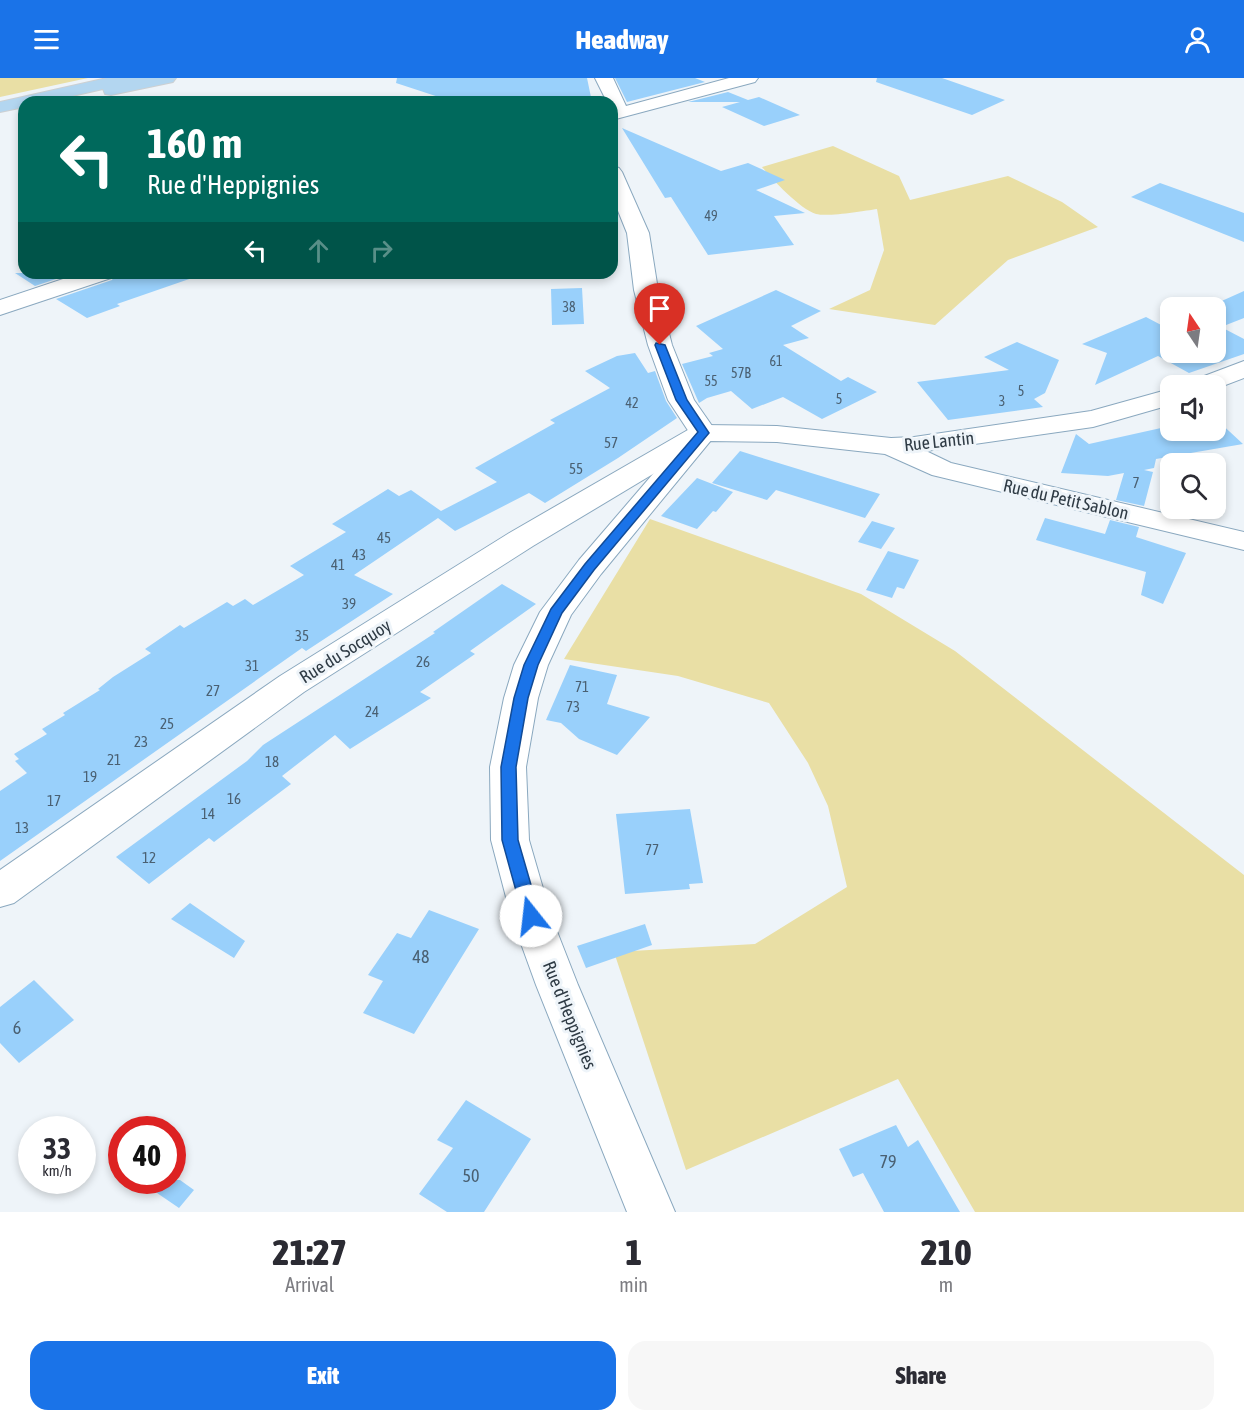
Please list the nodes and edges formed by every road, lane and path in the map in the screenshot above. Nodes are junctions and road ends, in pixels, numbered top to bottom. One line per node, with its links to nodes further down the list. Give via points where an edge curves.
1 (130, 78): 5 (highway)
2 (167, 78): 6 (highway)
3 (604, 78): 7 (street)
4 (749, 78): 11 (street)
5 (49, 96)
6 (86, 96)
7 (610, 96)
8 (18, 103): 9 (highway)
9 (0, 107)
10 (18, 111): 12 (highway)
11 (618, 113)
12 (0, 115)
13 (618, 186): 19 (street, via 638,233 646,290 660,345 681,400)
14 (86, 279): 15 (street)
15 (0, 308)
16 (1244, 369): 17 (street)
17 (1226, 376)
18 (1160, 400): 20 (street, Rue Lantin, via 1093,418 963,440)
19 (703, 433): 20 (street, Rue Lantin, via 777,434); 22 (street, Rue du Socquoy, via 522,539 292,684); 23 (street, Rue d'Heppignies, via 556,612 521,698 508,767 510,840 531,916)
20 (891, 446): 21 (street, Rue du Petit Sablon, via 942,469)
21 (1244, 542)
22 (0, 891)
23 (651, 1212)

